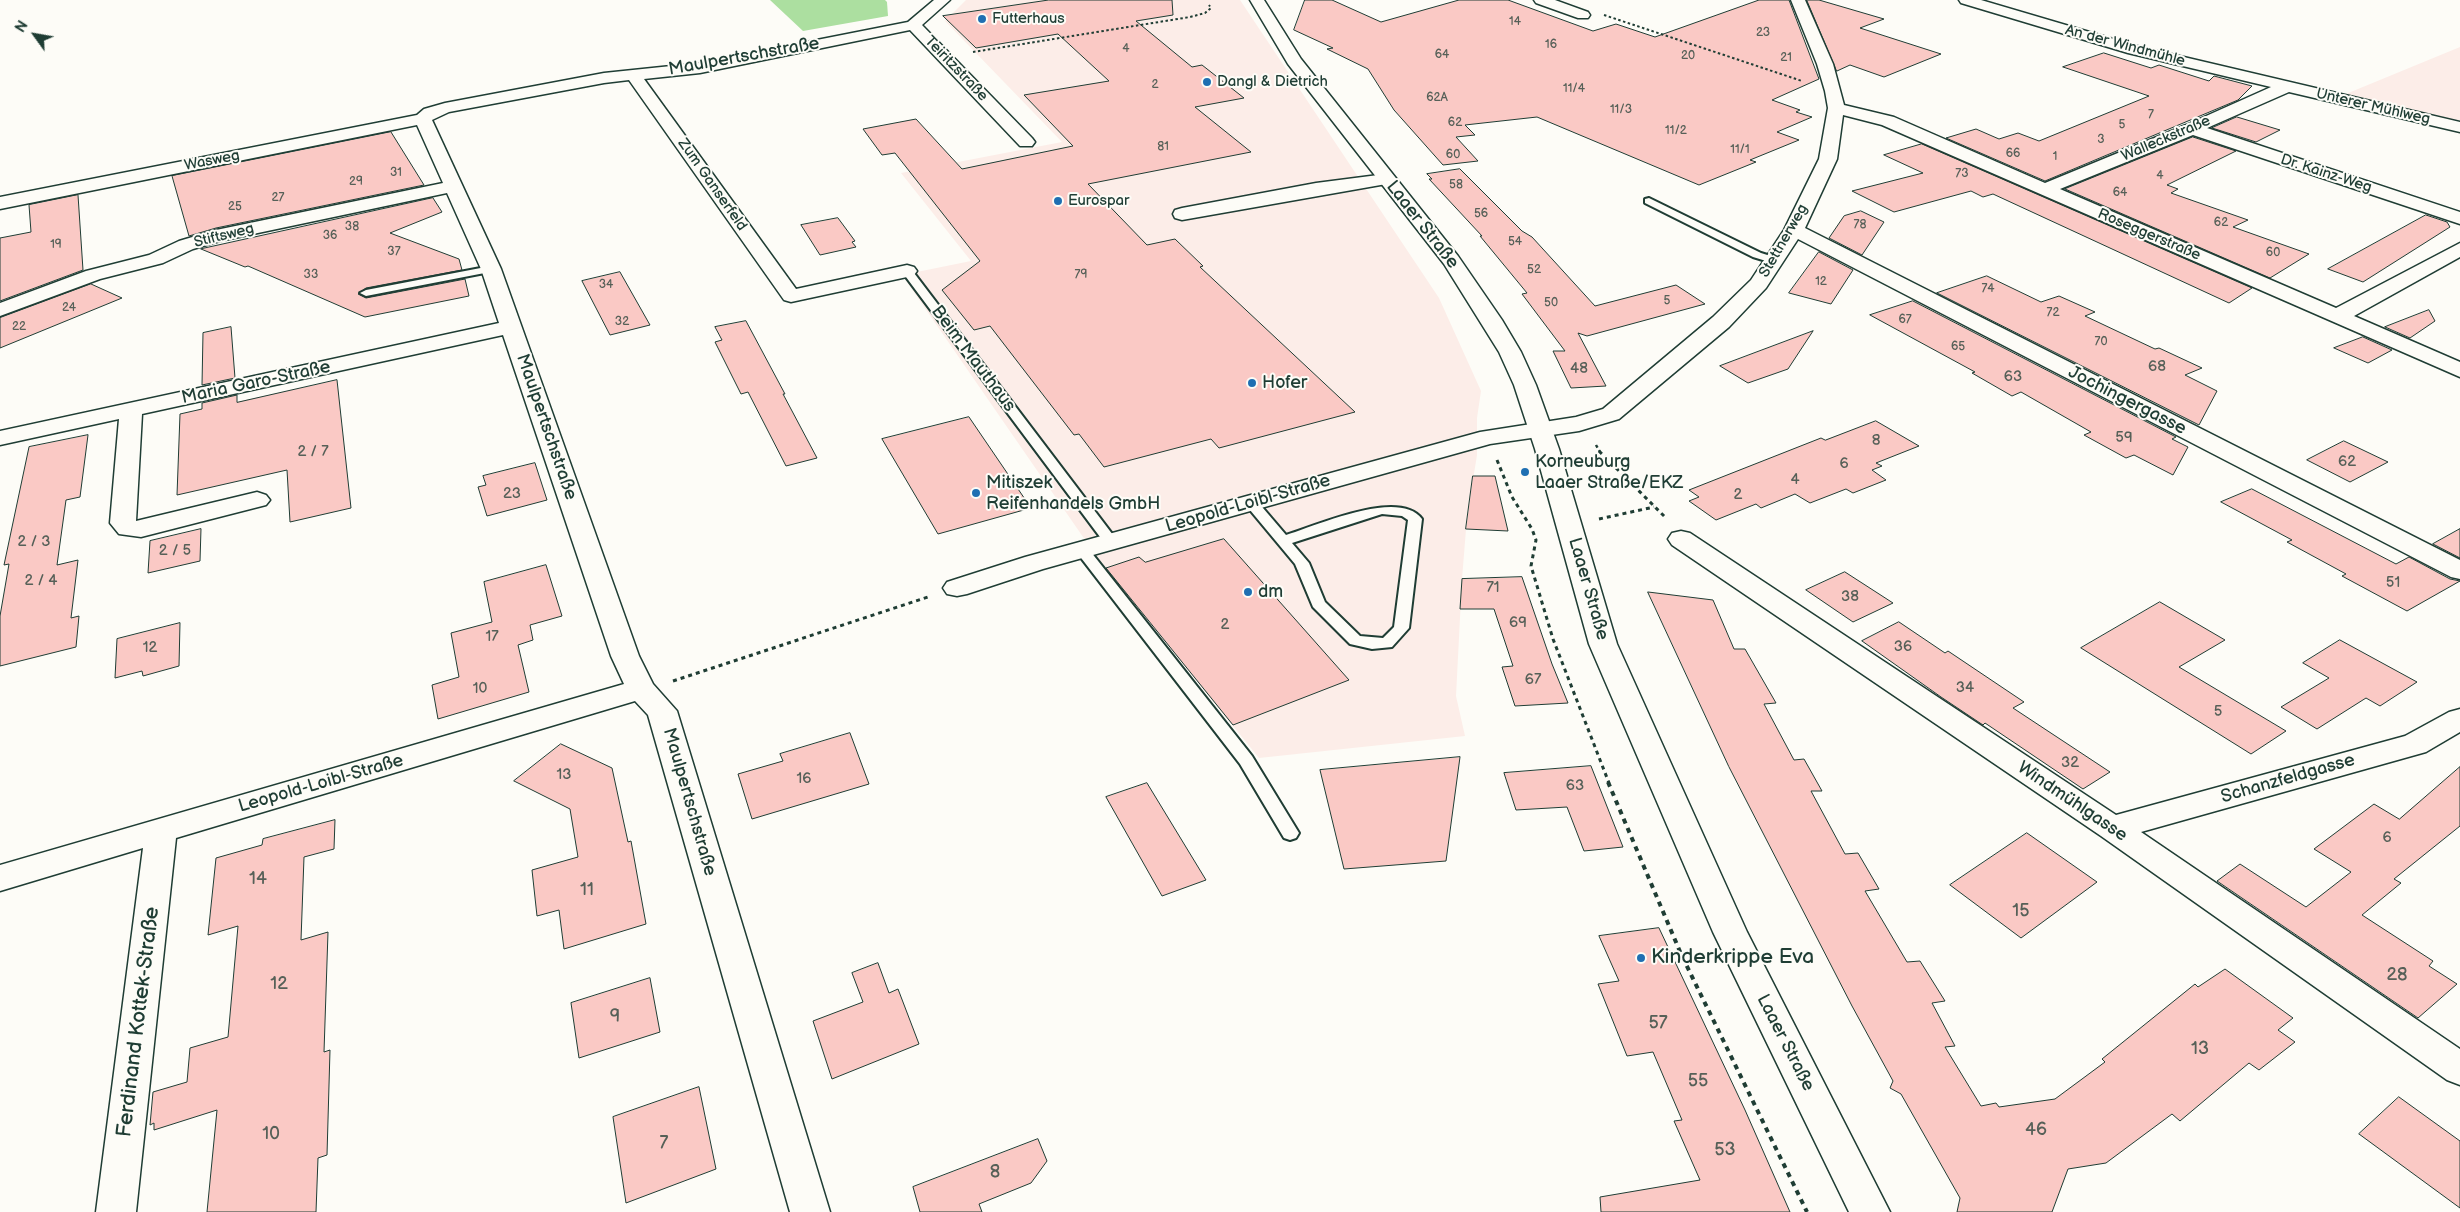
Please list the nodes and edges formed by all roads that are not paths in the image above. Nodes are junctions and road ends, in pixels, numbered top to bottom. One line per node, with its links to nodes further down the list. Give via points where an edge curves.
1 (943, 0): 7 (street, Teiritzstraße)
2 (1257, 0): 15 (street, Laaer Straße, via 1294,61)
3 (1541, 0): 6 (street)
4 (1798, 0): 10 (street, Stettnerweg, via 1825,64)
5 (1966, 0): 9 (street, An der Windmühle, via 2133,50)
6 (1584, 15)
7 (913, 25): 8 (street, Maulpertschstraße, via 700,68); 14 (street, Teiritzstraße)
8 (633, 74): 11 (street, Maulpertschstraße, via 445,108 430,113); 28 (street, Zum Ganserfeld)
9 (2286, 87): 12 (street, Unterer Mühlweg); 13 (street, Walleckstraße)
10 (1834, 100): 17 (street, Roseggerstraße); 22 (street, Stettnerweg, via 1828,158)
11 (423, 120): 16 (street, Maulpertschstraße); 19 (street, Wasweg)
12 (2460, 127)
13 (2192, 129): 17 (street, Walleckstraße); 21 (street, Dr. Kainz-Weg)
14 (1026, 142)
15 (1386, 179): 20 (street); 34 (street, Laaer Straße, via 1451,260 1482,306 1513,360)
16 (455, 186): 25 (street, Maulpertschstraße); 29 (street, Stiftsweg, via 216,236 156,259 93,275)
17 (2045, 190): 30 (street, Roseggerstraße)
18 (1649, 201): 24 (lane, via 1757,255)
19 (0, 203)
20 (1182, 214)
21 (2460, 218)
22 (1794, 230): 24 (street, Stettnerweg); 42 (street, Jochingergasse)
23 (2460, 249): 30 (street)
24 (1776, 261): 34 (street, Stettnerweg, via 1759,284 1721,322 1611,414 1579,424)
25 (491, 268): 27 (lane); 31 (street, Maulpertschstraße)
26 (907, 271): 28 (street, Beim Mauthaus); 40 (lane, Beim Mauthaus)
27 (366, 293)
28 (791, 296)
29 (0, 310)
30 (2336, 316): 32 (street, Roseggerstraße)
31 (512, 327): 33 (street, Maria Garo-Straße); 44 (street, Maulpertschstraße, via 625,656)
32 (2460, 370)
33 (131, 410): 35 (street, Maria Garo-Straße); 36 (street, via 122,523 128,529 141,529)
34 (1541, 430): 37 (street, Leopold-Loibl-Straße, via 1488,437); 53 (street, Laaer Straße, via 1603,644 1730,932)
35 (0, 438)
36 (257, 500)
37 (1252, 504): 39 (lane); 40 (street, Leopold-Loibl-Straße)
38 (1682, 539): 46 (street, Windmühlgasse)
39 (1283, 541): 39 (lane, via 1381,510 1406,512 1415,519 1401,628 1387,643 1355,640 1318,604 1302,563)
40 (1110, 542): 41 (street, Leopold-Loibl-Straße)
41 (1082, 550): 43 (street, Leopold-Loibl-Straße); 48 (lane, via 1246,760)
42 (2460, 571)
43 (957, 588)
44 (641, 689): 47 (street, Leopold-Loibl-Straße); 52 (street, Maulpertschstraße, via 662,710)
45 (2460, 719): 46 (street, Schanzfeldgasse, via 2415,744)
46 (2112, 828): 50 (street, Windmühlgasse)
47 (161, 831): 49 (street, Leopold-Loibl-Straße); 51 (street, Ferdinand Kottek-Straße)
48 (1290, 833)
49 (0, 878)
50 (2460, 1069)
51 (116, 1212)
52 (810, 1212)
53 (1870, 1212)

